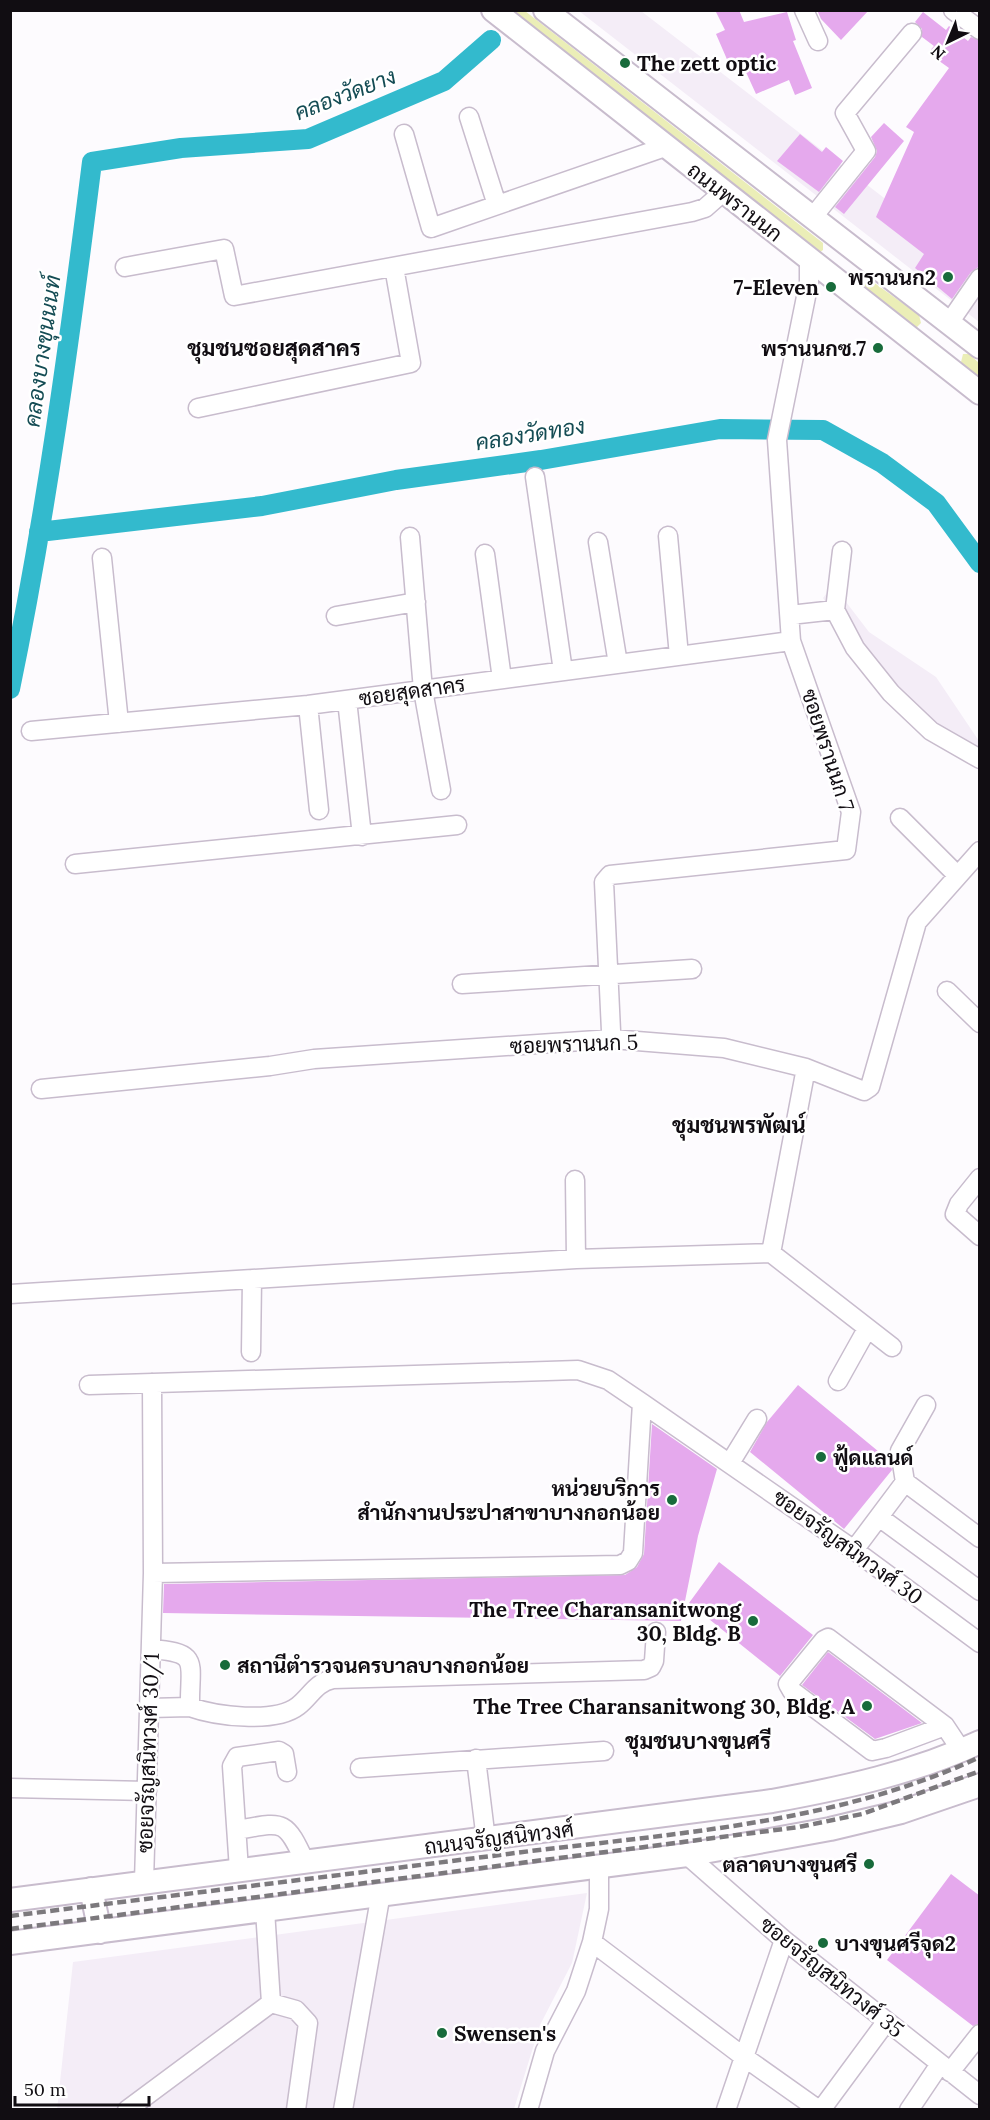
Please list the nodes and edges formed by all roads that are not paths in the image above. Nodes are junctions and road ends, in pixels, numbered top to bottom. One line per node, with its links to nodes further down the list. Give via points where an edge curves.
1 (493, 10): 10 (main road, ถนนพรานนก)
2 (545, 10): 13 (main road, ถนนพรานนก)
3 (804, 10): 7 (street)
4 (953, 10): 5 (street)
5 (980, 30)
6 (912, 33): 13 (street, via 845,113 866,151)
7 (818, 41)
8 (469, 117): 12 (street)
9 (404, 134): 12 (street, via 431,228)
10 (664, 147): 11 (main road, ถนนพรานนก); 12 (street)
11 (722, 193): 14 (main road, ถนนพรานนก); 16 (street, via 701,210)
12 (498, 205)
13 (815, 220): 14 (main road, via 830,238 832,249 822,261); 18 (main road, ถนนพรานนก)
14 (809, 259): 20 (main road, ถนนพรานนก); 34 (street, ซอยพรานนก 7, via 809,282 777,440)
15 (125, 267): 16 (street, via 224,249 234,296)
16 (394, 267): 24 (street, via 411,363)
17 (980, 278): 19 (street)
18 (914, 297): 19 (main road, ถนนพรานนก); 20 (main road, via 929,314 929,324 918,333)
19 (949, 323): 21 (main road, ถนนพรานนก)
20 (898, 329): 22 (main road, ถนนพรานนก)
21 (974, 343): 22 (main road, via 957,342 952,347)
22 (953, 372): 23 (main road, ถนนพรานนก)
23 (980, 393)
24 (198, 408)
25 (535, 477): 39 (street)
26 (668, 536): 37 (street)
27 (410, 537): 32 (street)
28 (598, 542): 38 (street)
29 (842, 551): 33 (street)
30 (485, 554): 40 (street)
31 (102, 558): 44 (street)
32 (416, 602): 35 (street); 41 (street)
33 (835, 610): 34 (street); 46 (street, via 855,648 891,693 932,731)
34 (790, 615): 36 (street, ซอยพรานนก 7)
35 (336, 616)
36 (791, 641): 37 (street, ซอยสุดสาคร); 56 (street, ซอยพรานนก 7, via 851,812 846,850 610,875 604,882)
37 (679, 656): 38 (street, ซอยสุดสาคร, via 654,653)
38 (618, 664): 39 (street, ซอยสุดสาคร)
39 (563, 671): 40 (street, ซอยสุดสาคร)
40 (502, 680): 41 (street, ซอยสุดสาคร)
41 (423, 690): 42 (street, ซอยสุดสาคร); 47 (street)
42 (347, 700): 43 (street, ซอยสุดสาคร); 51 (street)
43 (308, 705): 44 (street, ซอยสุดสาคร); 48 (street)
44 (119, 723): 45 (street, ซอยสุดสาคร)
45 (31, 731)
46 (980, 759)
47 (441, 790)
48 (319, 810)
49 (900, 818): 54 (street)
50 (456, 825): 51 (street)
51 (362, 836): 53 (street)
52 (980, 852): 54 (street, ซอยพรานนก 5)
53 (75, 864)
54 (957, 875): 61 (street, ซอยพรานนก 5, via 917,922 870,1087 864,1091 857,1089)
55 (692, 969): 56 (street)
56 (609, 973): 57 (street); 60 (street, ซอยพรานนก 7)
57 (462, 984)
58 (947, 991): 59 (street)
59 (980, 1023)
60 (611, 1031)
61 (806, 1068): 62 (street, ซอยพรานนก 5, via 724,1048 612,1039 314,1059); 66 (street)
62 (41, 1089)
63 (980, 1178): 65 (street, via 955,1214)
64 (574, 1180): 67 (street)
65 (980, 1236)
66 (771, 1253): 67 (street); 70 (street)
67 (576, 1258): 68 (street)
68 (252, 1279): 69 (street); 72 (street)
69 (10, 1294)
70 (867, 1329): 71 (street); 73 (street)
71 (892, 1347)
72 (251, 1352)
73 (838, 1381)
74 (152, 1383): 75 (street, ซอยจรัญสนิทวงศ์ 30); 76 (street, ซอยจรัญสนิทวงศ์ 30, via 578,1370 608,1380); 84 (street, ซอยจรัญสนิทวงศ์ 30/1)
75 (88, 1385)
76 (642, 1403): 79 (street, ซอยจรัญสนิทวงศ์ 30); 84 (street, via 633,1553 620,1565)
77 (926, 1405): 80 (street, via 900,1451)
78 (757, 1419): 79 (street)
79 (722, 1458): 83 (street, ซอยจรัญสนิทวงศ์ 30)
80 (904, 1482): 81 (street); 82 (street)
81 (879, 1517): 83 (street); 85 (street)
82 (980, 1538)
83 (854, 1550): 87 (street, ซอยจรัญสนิทวงศ์ 30)
84 (153, 1574): 88 (street, ซอยจรัญสนิทวงศ์ 30/1)
85 (980, 1591)
86 (656, 1632): 89 (street, via 654,1661 644,1671 333,1679 321,1682 285,1714 242,1716)
87 (980, 1643)
88 (151, 1649): 89 (street, via 186,1655); 90 (street, ซอยจรัญสนิทวงศ์ 30/1)
89 (190, 1707): 90 (street)
90 (149, 1708): 99 (street, ซอยจรัญสนิทวงศ์ 30/1)
91 (945, 1726): 91 (street, via 828,1638 788,1684 872,1751); 92 (street)
92 (970, 1746): 101 (main road, ถนนจรัญสนิทวงศ์, via 910,1769 825,1791)
93 (604, 1751): 94 (street)
94 (476, 1759): 95 (street); 101 (street)
95 (360, 1768)
96 (287, 1772): 100 (street, via 284,1754 279,1751 237,1757 232,1766)
97 (980, 1785): 102 (main road, ถนนจรัญสนิทวงศ์, via 902,1812)
98 (10, 1788): 99 (street)
99 (147, 1791): 106 (street, ซอยจรัญสนิทวงศ์ 30/1)
100 (237, 1830): 103 (street, via 275,1823 286,1828); 105 (street)
101 (486, 1840): 103 (main road, ถนนจรัญสนิทวงศ์)
102 (687, 1855): 104 (main road, ถนนจรัญสนิทวงศ์); 112 (street, ซอยจรัญสนิทวงศ์ 35)
103 (305, 1862): 105 (main road, ถนนจรัญสนิทวงศ์)
104 (599, 1866): 108 (main road, ถนนจรัญสนิทวงศ์); 113 (street, via 599,1909)
105 (239, 1870): 106 (main road, ถนนจรัญสนิทวงศ์)
106 (144, 1882): 107 (main road, ถนนจรัญสนิทวงศ์)
107 (91, 1890): 109 (main road, ถนนจรัญสนิทวงศ์); 111 (main road)
108 (381, 1893): 110 (main road, ถนนจรัญสนิทวงศ์); 123 (street)
109 (10, 1900)
110 (264, 1910): 111 (main road, ถนนจรัญสนิทวงศ์); 115 (street)
111 (100, 1932): 114 (main road, ถนนจรัญสนิทวงศ์)
112 (784, 1940): 116 (street, ซอยจรัญสนิทวงศ์ 35); 118 (street)
113 (592, 1942): 118 (street); 124 (street, via 576,1991 545,2051)
114 (10, 1943)
115 (271, 2003): 121 (street); 122 (street, via 296,2010 308,2023)
116 (886, 2022): 119 (street, ซอยจรัญสนิทวงศ์ 35); 126 (street)
117 (980, 2034): 119 (street)
118 (744, 2057): 125 (street); 126 (street)
119 (945, 2068): 120 (street, ซอยจรัญสนิทวงศ์ 35); 127 (street)
120 (980, 2095)
121 (127, 2109)
122 (296, 2109)
123 (343, 2109)
124 (528, 2109)
125 (726, 2109)
126 (820, 2109)
127 (909, 2109)

